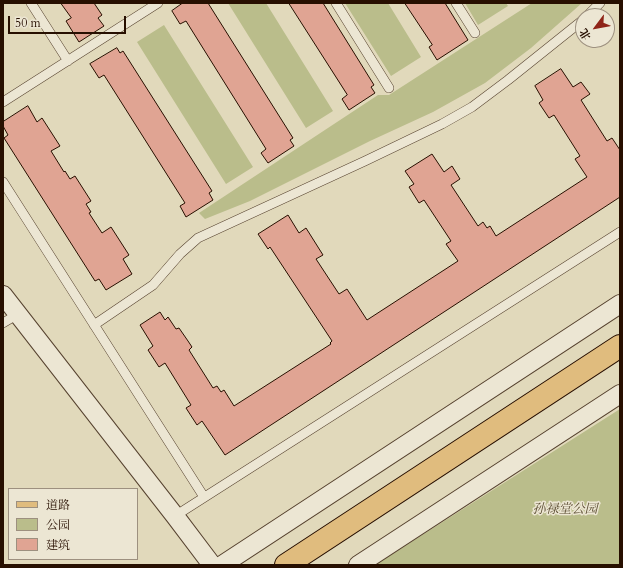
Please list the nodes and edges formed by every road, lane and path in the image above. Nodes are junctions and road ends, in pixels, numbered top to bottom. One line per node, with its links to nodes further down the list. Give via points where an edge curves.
1 (31, 3): 7 (lane)
2 (158, 3): 7 (lane)
3 (336, 3): 8 (lane)
4 (456, 3): 6 (lane)
5 (575, 26): 15 (lane, via 472,107 442,124 198,238 153,285)
6 (475, 33)
7 (68, 61): 9 (lane)
8 (389, 88)
9 (3, 102)
10 (3, 182): 15 (lane)
11 (620, 232): 19 (lane)
12 (3, 295): 14 (street)
13 (620, 304): 22 (street)
14 (10, 319): 20 (street)
15 (94, 325): 19 (lane)
16 (620, 346): 23 (main road)
17 (620, 356): 24 (main road)
18 (620, 394): 25 (street)
19 (204, 497): 20 (lane)
20 (175, 516): 21 (street)
21 (212, 565)
22 (222, 565)
23 (286, 565)
24 (300, 565)
25 (358, 565)

